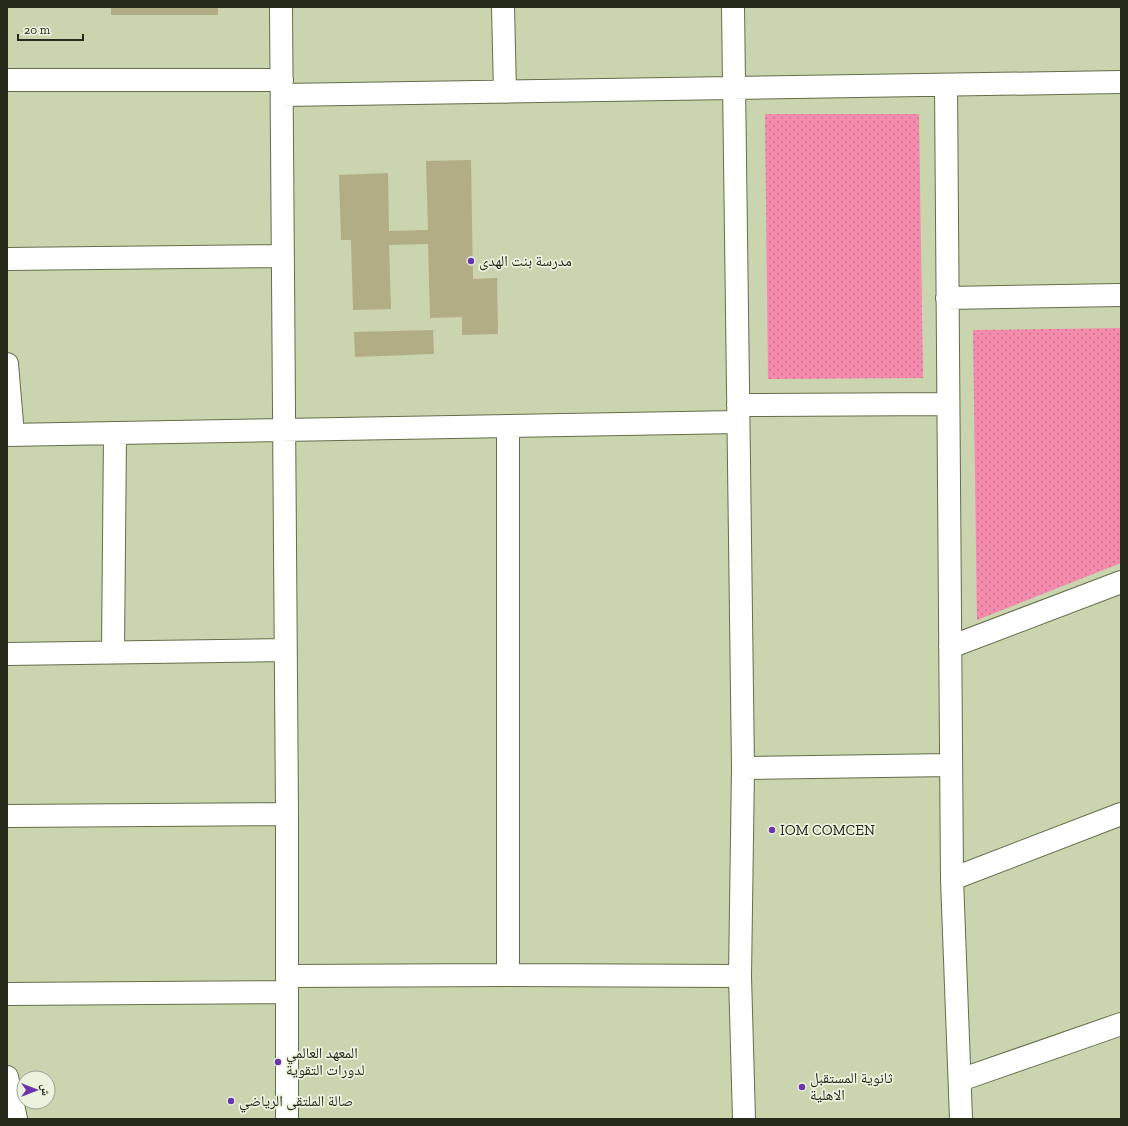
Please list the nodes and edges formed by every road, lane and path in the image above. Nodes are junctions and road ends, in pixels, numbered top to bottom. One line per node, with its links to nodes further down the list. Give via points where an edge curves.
1 (281, 7): 7 (street)
2 (503, 7): 9 (street)
3 (733, 7): 8 (street)
4 (7, 80): 7 (street)
5 (1121, 82): 6 (street)
6 (946, 85): 8 (street); 13 (street)
7 (282, 87): 9 (street); 10 (street)
8 (734, 88): 9 (street); 16 (street)
9 (505, 92)
10 (282, 256): 11 (street); 18 (street)
11 (7, 259)
12 (1121, 295): 13 (street)
13 (947, 298): 15 (street)
14 (7, 364): 20 (street)
15 (948, 404): 16 (street); 22 (street)
16 (738, 413): 17 (street); 27 (street)
17 (508, 426): 18 (street); 32 (street)
18 (284, 430): 19 (street); 23 (street)
19 (115, 433): 20 (street); 24 (street)
20 (10, 435)
21 (1121, 582): 22 (street)
22 (950, 647): 26 (street)
23 (285, 650): 24 (street); 28 (street)
24 (113, 652): 25 (street)
25 (7, 654)
26 (950, 765): 27 (street); 31 (street)
27 (743, 768): 33 (street)
28 (287, 814): 30 (street); 34 (street)
29 (1121, 814): 31 (street)
30 (7, 816)
31 (952, 879): 38 (street)
32 (508, 975): 33 (street); 34 (street)
33 (740, 976): 41 (street)
34 (287, 984): 35 (street); 40 (street)
35 (7, 994)
36 (1121, 1024): 38 (street)
37 (7, 1076): 39 (street)
38 (960, 1080): 42 (street)
39 (16, 1119)
40 (287, 1119)
41 (744, 1119)
42 (961, 1119)

